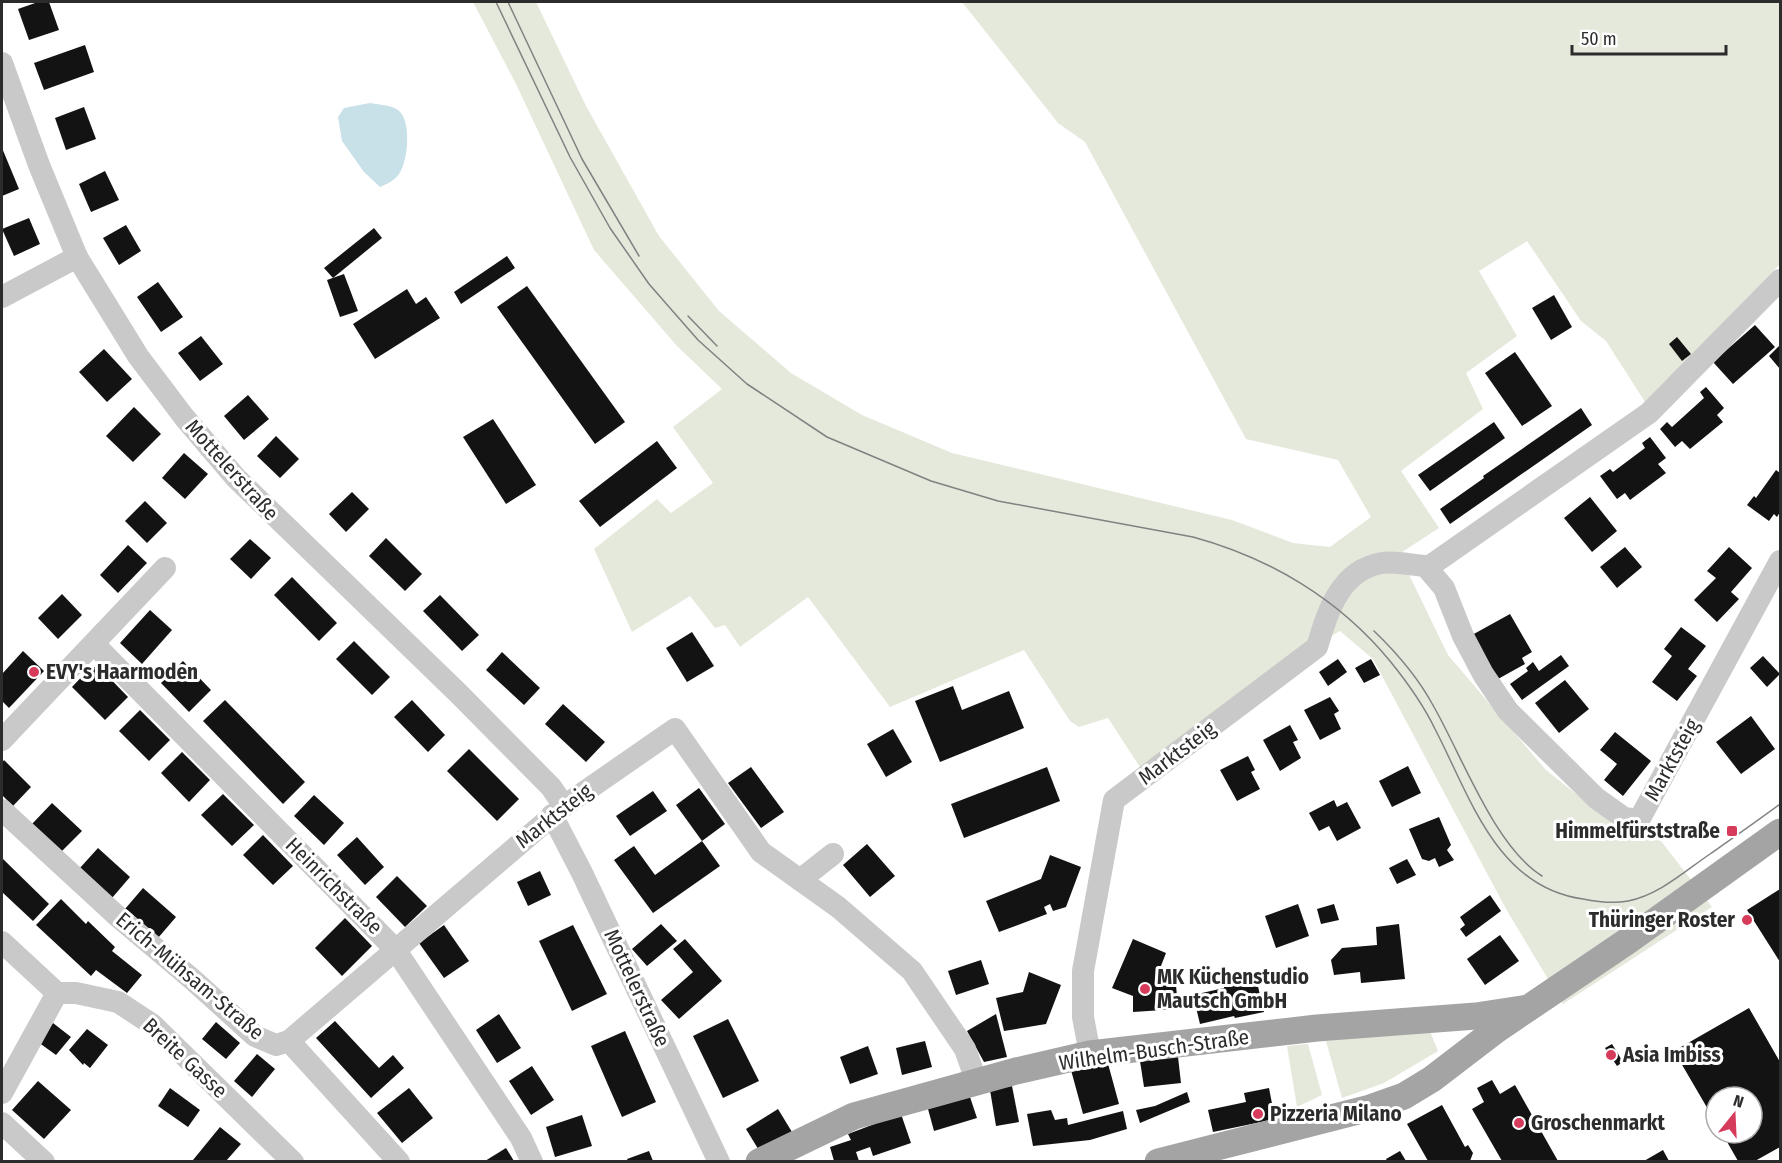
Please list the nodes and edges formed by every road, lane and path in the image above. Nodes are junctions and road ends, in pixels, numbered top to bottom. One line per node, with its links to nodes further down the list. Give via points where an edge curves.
1 (2, 63): 2 (street, Mottelerstraße)
2 (77, 257): 4 (street); 11 (street, Mottelerstraße, via 138,356 236,478 551,787)
3 (1780, 280): 7 (street, via 1649,414)
4 (2, 297)
5 (1780, 561): 7 (street, Marktsteig, via 1639,820 1624,818 1596,798 1508,711 1468,646 1444,588)
6 (165, 568): 8 (street)
7 (1427, 568): 20 (street, Marktsteig, via 1384,562 1366,567 1348,579 1326,616 1317,647 1114,800 1083,971 1083,1017)
8 (94, 644): 9 (street); 16 (street, Heinrichstraße)
9 (2, 740)
10 (2, 810): 19 (street, Erich-Mühsam-Straße, via 255,1036 276,1045)
11 (558, 810): 14 (street, Marktsteig, via 675,729 761,852); 16 (street, Marktsteig); 28 (street, Mottelerstraße, via 582,873)
12 (1780, 832): 18 (main road, via 1528,1008)
13 (833, 854): 14 (street)
14 (800, 880): 21 (street, Marktsteig, via 838,907 912,971 965,1049)
15 (2, 942): 17 (street)
16 (395, 949): 19 (street, Marktsteig); 27 (street, Heinrichstraße, via 521,1138)
17 (57, 993): 22 (street); 25 (street, Breite Gasse, via 118,1002 153,1025)
18 (1486, 1023): 20 (main road, Wilhelm-Busch-Straße, via 1317,1028); 30 (main road, via 1432,1079 1404,1096)
19 (289, 1041): 26 (street, Erich-Mühsam-Straße)
20 (1090, 1054): 21 (main road, Wilhelm-Busch-Straße)
21 (977, 1083): 29 (main road, Wilhelm-Busch-Straße, via 854,1116)
22 (2, 1094)
23 (2, 1126): 24 (street)
24 (44, 1161)
25 (293, 1161)
26 (399, 1161)
27 (532, 1161)
28 (719, 1161)
29 (759, 1161)
30 (1158, 1161)

